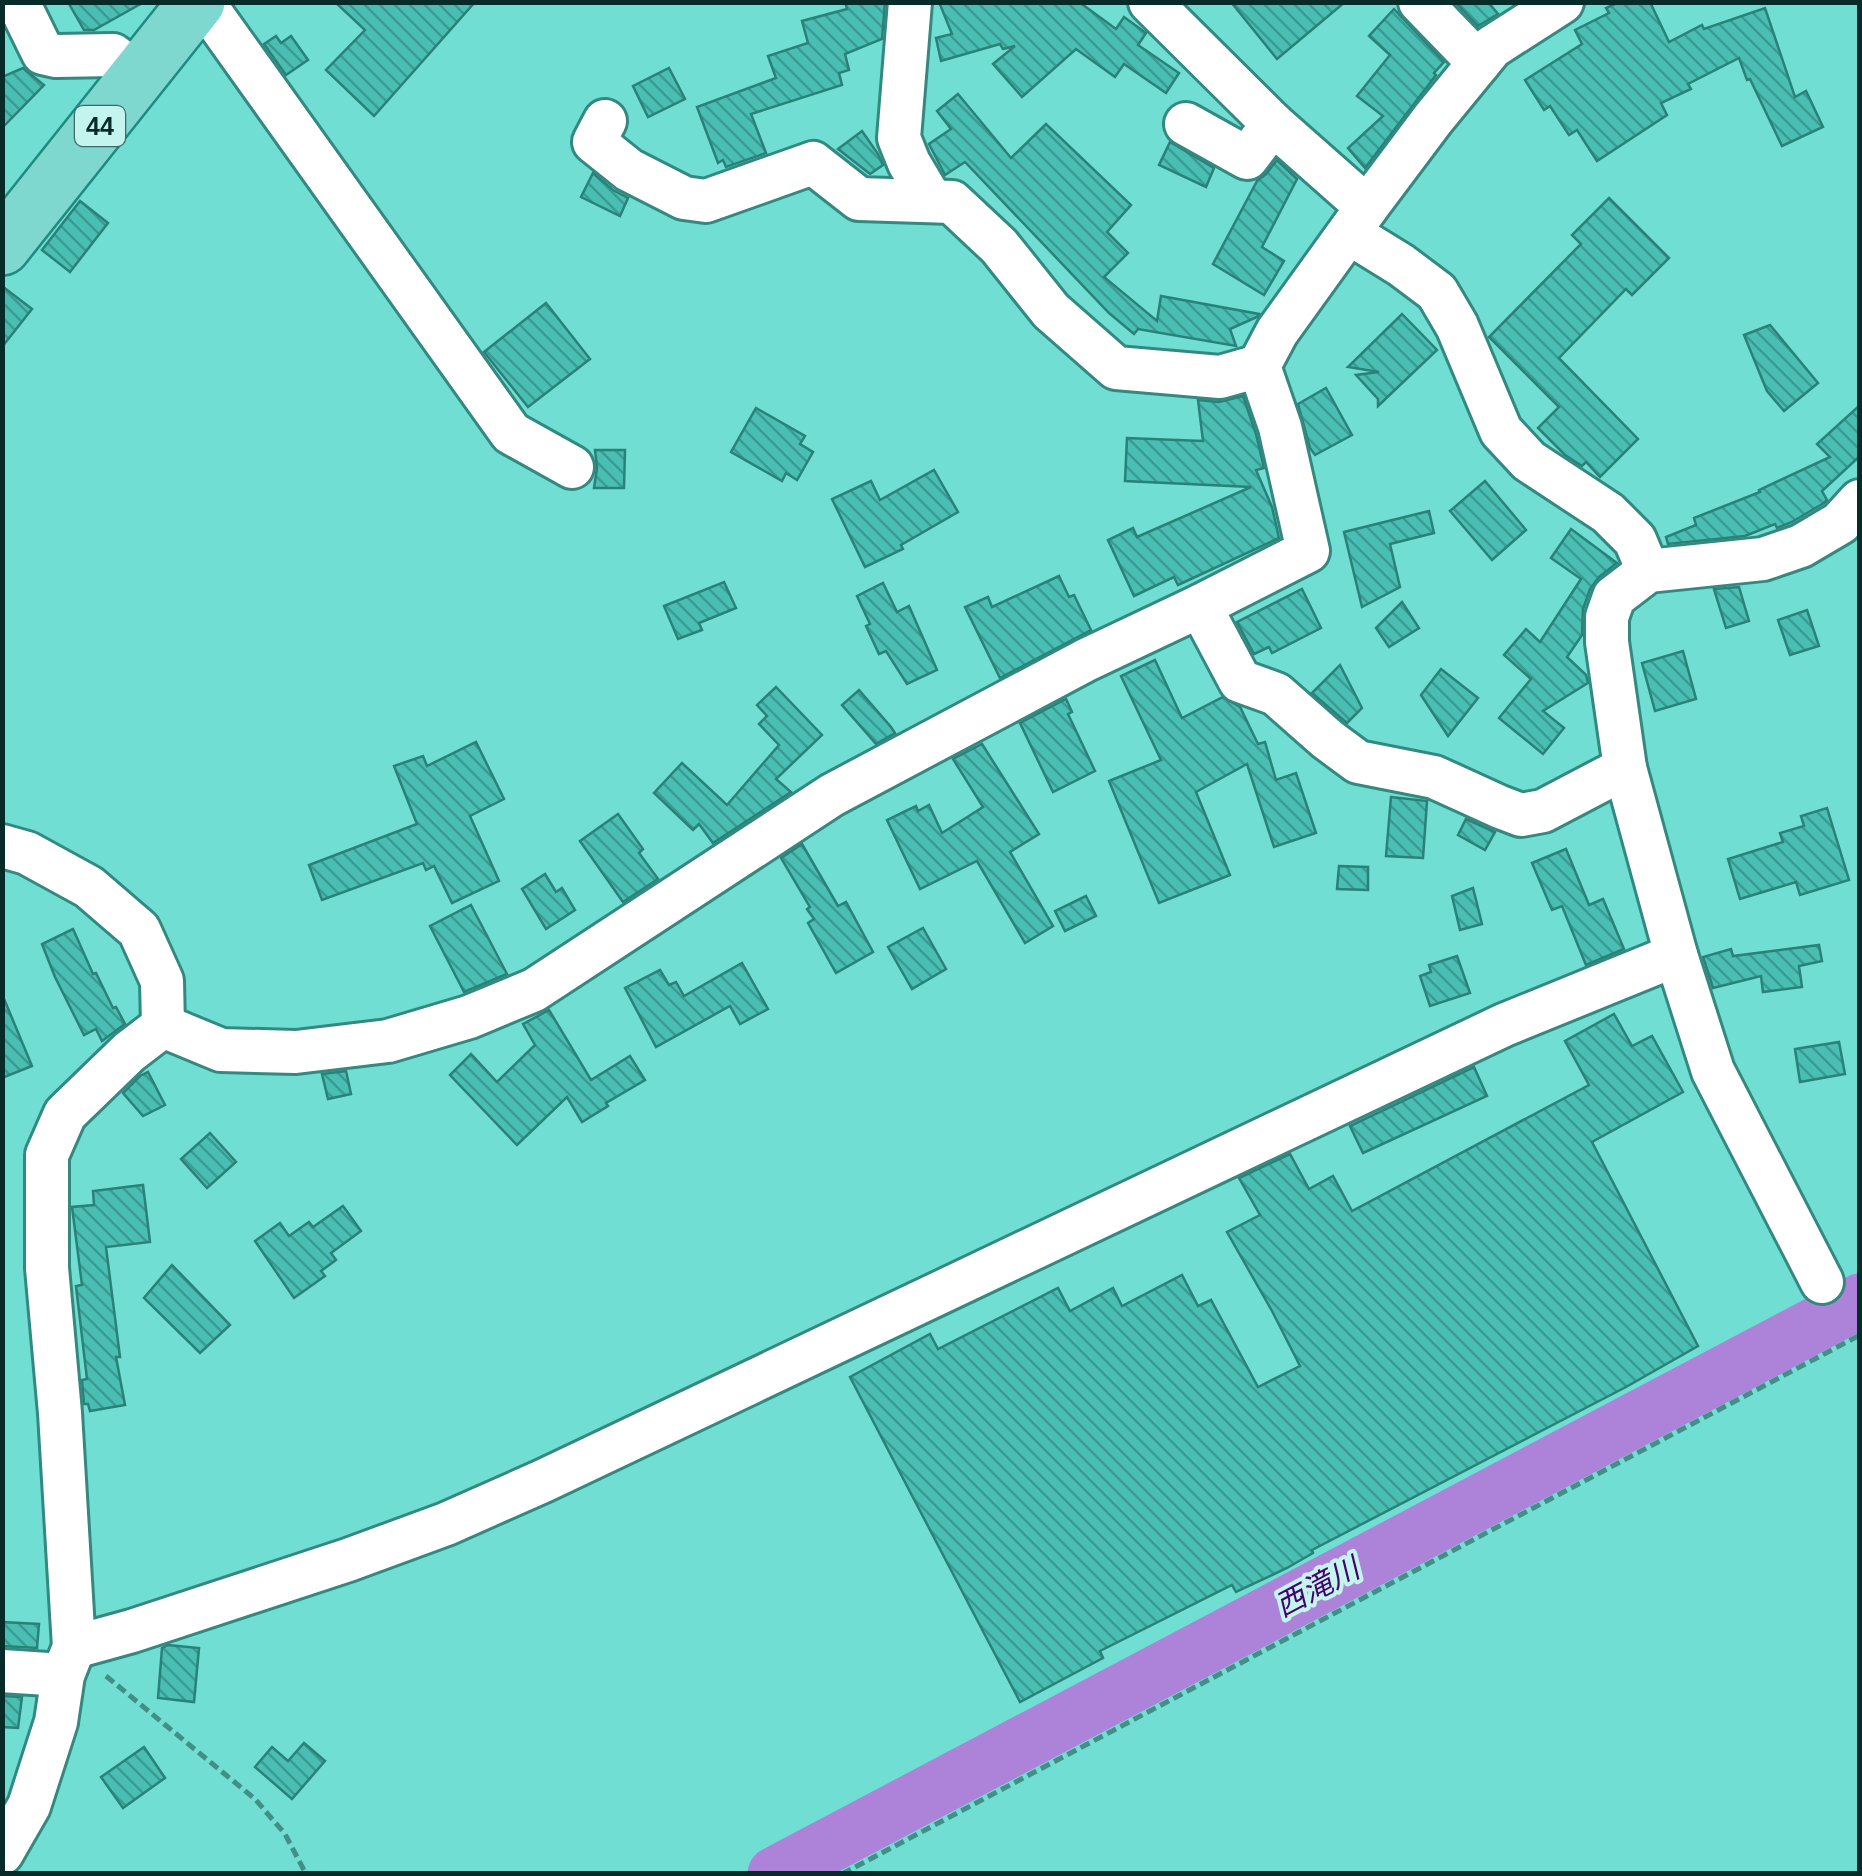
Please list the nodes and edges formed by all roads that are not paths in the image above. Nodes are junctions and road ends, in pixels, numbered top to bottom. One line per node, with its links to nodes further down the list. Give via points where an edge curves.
1 (200, 2): 8 (main road, 44); 16 (street, via 510,433)
2 (910, 2): 12 (street, via 900,138)
3 (1150, 2): 11 (street)
4 (1420, 2): 7 (street)
5 (1562, 2): 7 (street, via 1492,47)
6 (15, 14): 8 (street, via 43,53 113,55)
7 (1480, 63): 13 (street)
8 (140, 75): 14 (main road, 44)
9 (605, 121): 12 (street, via 594,142 629,170 684,198 706,201 813,163 859,199)
10 (1186, 124): 11 (street, via 1247,158)
11 (1273, 124): 13 (street)
12 (932, 200): 15 (street, via 952,202 999,246 1051,311 1116,368 1220,377)
13 (1358, 220): 15 (street); 18 (street, via 1437,292 1501,431 1529,462 1608,513 1635,540)
14 (2, 247)
15 (1259, 366): 19 (street, via 1308,551)
16 (572, 467)
17 (1860, 501): 18 (street, via 1827,531 1763,559)
18 (1648, 571): 20 (street, via 1614,596 1608,616)
19 (1200, 606): 20 (street, via 1240,681 1276,694 1358,762 1434,777 1522,814 1542,811); 23 (street, via 832,795 534,990 469,1017 388,1041 296,1052 221,1050)
20 (1625, 768): 22 (street)
21 (2, 846): 23 (street, via 90,887 138,930 162,981)
22 (1676, 955): 24 (street, via 1713,1071); 25 (street, via 1504,1025 543,1482 348,1560 132,1631)
23 (164, 1026): 25 (street, via 65,1114 48,1155 47,1268 60,1413)
24 (1822, 1282)
25 (68, 1661): 26 (street); 27 (street, via 29,1806)
26 (2, 1671)
27 (2, 1853)

